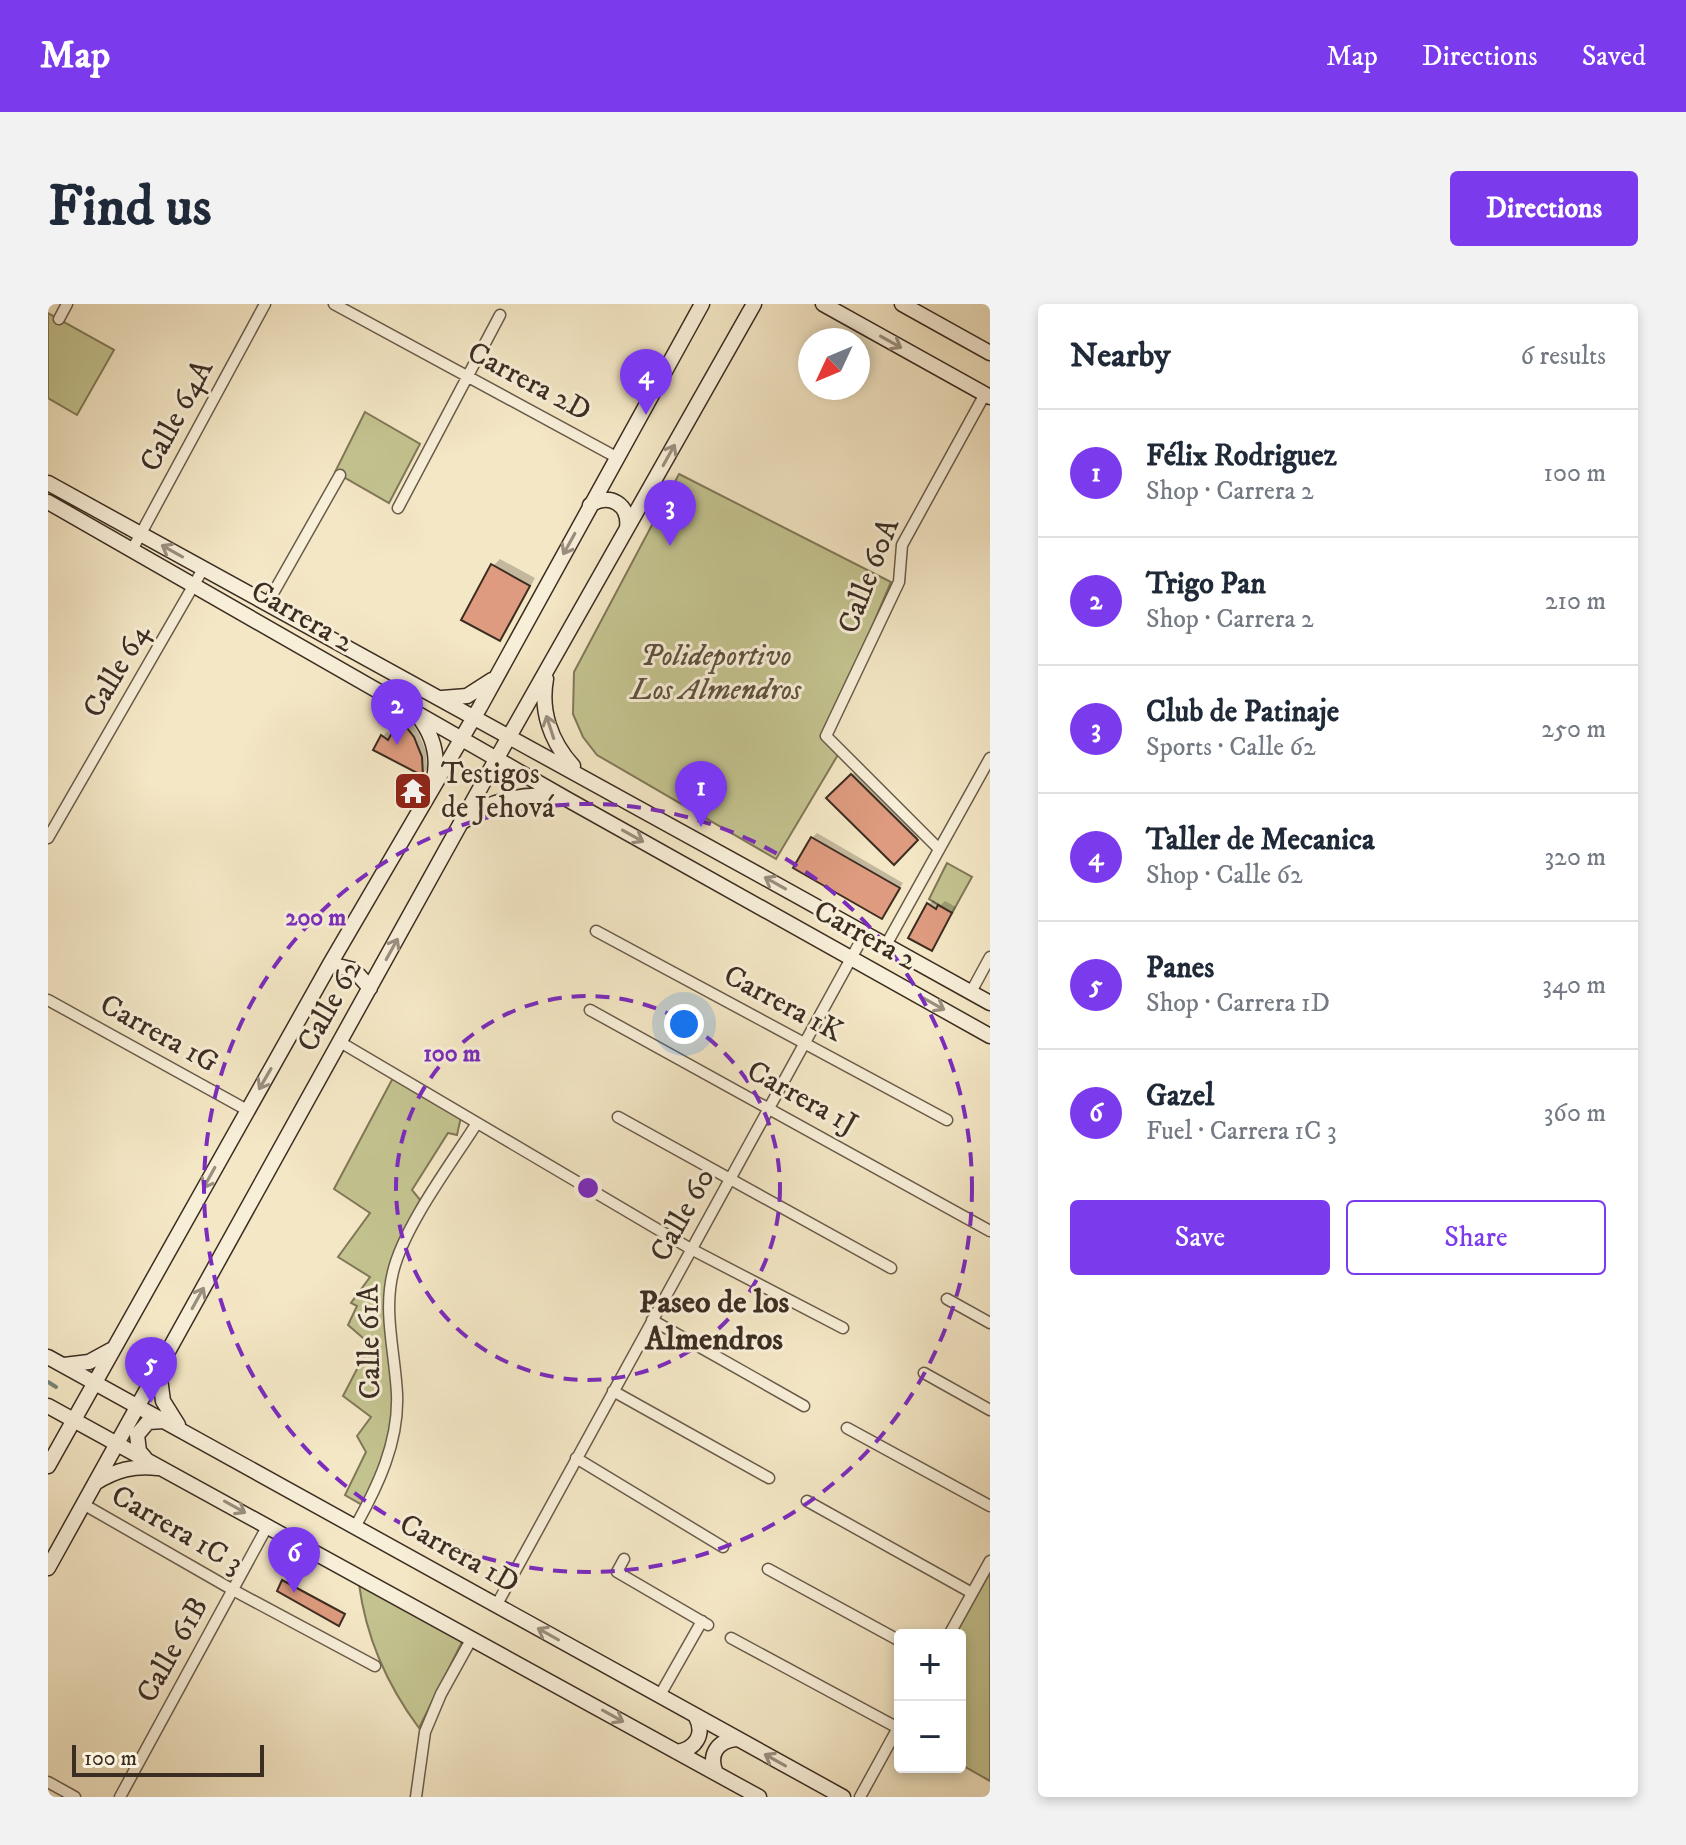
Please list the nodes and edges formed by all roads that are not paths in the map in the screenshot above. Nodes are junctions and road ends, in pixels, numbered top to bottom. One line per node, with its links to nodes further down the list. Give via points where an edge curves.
1 (67, 304): 9 (street)
2 (265, 304): 20 (street, Calle 64A)
3 (334, 304): 11 (street, Carrera 2D)
4 (702, 304): 13 (street, Calle 62)
5 (823, 304): 12 (street, one-way to 12)
6 (902, 304): 10 (street)
7 (754, 306): 19 (street, Calle 62, one-way to 7)
8 (500, 315): 11 (street)
9 (59, 319)
10 (990, 353)
11 (467, 376): 13 (street, Carrera 2D); 18 (street)
12 (987, 395): 39 (street, Calle 60A, via 902,545 899,582 826,736)
13 (616, 457): 17 (street, Calle 62)
14 (340, 475): 24 (street)
15 (48, 483): 20 (street, Carrera 2)
16 (48, 502): 21 (street, Carrera 2)
17 (590, 505): 19 (street, via 607,499 618,502 626,511); 26 (street, Calle 62, one-way to 26)
18 (398, 508)
19 (627, 528): 25 (street, Calle 62)
20 (141, 534): 21 (street, Calle 64A); 22 (street, Carrera 2, one-way to 20)
21 (132, 550): 23 (street, Carrera 2)
22 (203, 569): 23 (street, Calle 64); 24 (street, Carrera 2)
23 (193, 585): 28 (street, Carrera 2); 38 (street, Calle 64)
24 (267, 604): 27 (street, Carrera 2)
25 (548, 669): 30 (street, Calle 62); 34 (street, one-way to 25, via 552,735 544,703)
26 (497, 674): 27 (street, via 467,696); 29 (street, Calle 62)
27 (436, 698): 29 (street, Carrera 2)
28 (413, 710): 31 (street, Carrera 2); 35 (street, via 434,742 436,768)
29 (474, 716): 30 (street, Carrera 2); 31 (street, Calle 62)
30 (510, 736): 32 (street, Calle 62); 34 (street, Carrera 2)
31 (462, 738): 32 (street, Carrera 2); 35 (street, Calle 62)
32 (497, 758): 36 (street, Carrera 2); 37 (street, Calle 62)
33 (990, 758): 39 (street)
34 (582, 775): 40 (street, Carrera 2)
35 (429, 792): 47 (street, Calle 62)
36 (565, 798): 37 (street, via 509,799); 41 (street, Carrera 2, one-way to 41)
37 (461, 824): 48 (street, Calle 62, one-way to 37)
38 (48, 838)
39 (939, 849): 44 (street)
40 (735, 860): 41 (street); 43 (street, Carrera 2, one-way to 40)
41 (723, 886): 46 (street, Carrera 2)
42 (596, 931): 55 (street, Carrera 1K)
43 (865, 933): 44 (street, Carrera 2); 46 (street, Calle 60)
44 (886, 945): 49 (street, Carrera 2)
45 (990, 957): 49 (street)
46 (851, 958): 53 (street, Carrera 2, one-way to 53); 55 (street, Calle 60)
47 (330, 964): 48 (street, via 354,970); 57 (street, Calle 62, one-way to 57)
48 (370, 988): 54 (street, Calle 62)
49 (971, 992): 51 (street, Carrera 2)
50 (48, 1000): 57 (street, Carrera 1G)
51 (990, 1003)
52 (590, 1010): 56 (street, Carrera 1J)
53 (990, 1036)
54 (340, 1042): 60 (street); 72 (street, Calle 62, one-way to 54)
55 (806, 1044): 56 (street, Calle 60); 59 (street, Carrera 1K)
56 (770, 1107): 61 (street, Calle 60); 62 (street, Carrera 1J)
57 (247, 1110): 69 (street, Calle 62, one-way to 69)
58 (618, 1117): 61 (street)
59 (947, 1120)
60 (477, 1123): 63 (street); 97 (street, Calle 61A, via 404,1241 393,1272 389,1324 397,1396 392,1443)
61 (731, 1180): 63 (street, Calle 60); 64 (street)
62 (990, 1231)
63 (691, 1249): 66 (street, Calle 60); 68 (street)
64 (891, 1268)
65 (947, 1299): 67 (street)
66 (652, 1320): 75 (street, Calle 60); 78 (street)
67 (990, 1323)
68 (843, 1328)
69 (112, 1350): 71 (street, via 89,1362); 74 (street, Calle 62)
70 (48, 1357): 71 (street, Carrera 1D)
71 (62, 1365): 74 (street, Carrera 1D)
72 (160, 1366): 77 (street, Calle 62); 83 (street, via 163,1401)
73 (924, 1373): 79 (street)
74 (94, 1382): 77 (street, Carrera 1D); 80 (street, Calle 62)
75 (613, 1391): 88 (street, Calle 60); 91 (street)
76 (48, 1406): 80 (street)
77 (138, 1406): 81 (street, Carrera 1D); 84 (street, Calle 62)
78 (804, 1406)
79 (990, 1410)
80 (74, 1419): 84 (street); 89 (street, Calle 62)
81 (165, 1421): 83 (street, Carrera 1D); 87 (street, via 141,1427 137,1443)
82 (847, 1428): 95 (street)
83 (182, 1431): 97 (street, Carrera 1D)
84 (117, 1443): 87 (street); 92 (street, Calle 62)
85 (48, 1451): 86 (street)
86 (48, 1458)
87 (145, 1458): 90 (street)
88 (576, 1458): 98 (street); 105 (street, Calle 60)
89 (48, 1466)
90 (167, 1469): 92 (street, via 129,1468); 96 (street, one-way to 96)
91 (769, 1478)
92 (95, 1483): 94 (street, Calle 62)
93 (807, 1501): 104 (street)
94 (83, 1504): 101 (street, Calle 62); 103 (street, Carrera 1C 3)
95 (990, 1506)
96 (268, 1525): 103 (street, Calle 61B); 107 (street)
97 (355, 1527): 105 (street, Carrera 1D)
98 (723, 1547)
99 (624, 1559): 111 (street, via 617,1572 705,1623)
100 (990, 1561): 104 (street)
101 (48, 1568)
102 (768, 1569): 109 (street)
103 (233, 1590): 110 (street, Carrera 1C 3); 120 (street, Calle 61B)
104 (972, 1593): 106 (street)
105 (496, 1606): 111 (street, Carrera 1D, one-way to 105)
106 (952, 1629)
107 (472, 1638): 116 (street, one-way to 116); 121 (street, via 425,1732)
108 (731, 1638): 113 (street)
109 (894, 1638)
110 (375, 1666)
111 (660, 1695): 112 (street, Carrera 1D)
112 (696, 1717): 115 (street, Carrera 1D); 116 (street, via 698,1740)
113 (894, 1723)
114 (894, 1735): 124 (street)
115 (736, 1739): 117 (street, via 715,1749); 123 (street, Carrera 1D, one-way to 115)
116 (677, 1752): 117 (street)
117 (716, 1773): 122 (street)
118 (48, 1782): 119 (street)
119 (75, 1797)
120 (120, 1797)
121 (416, 1797)
122 (759, 1797)
123 (843, 1797)
124 (860, 1797)

